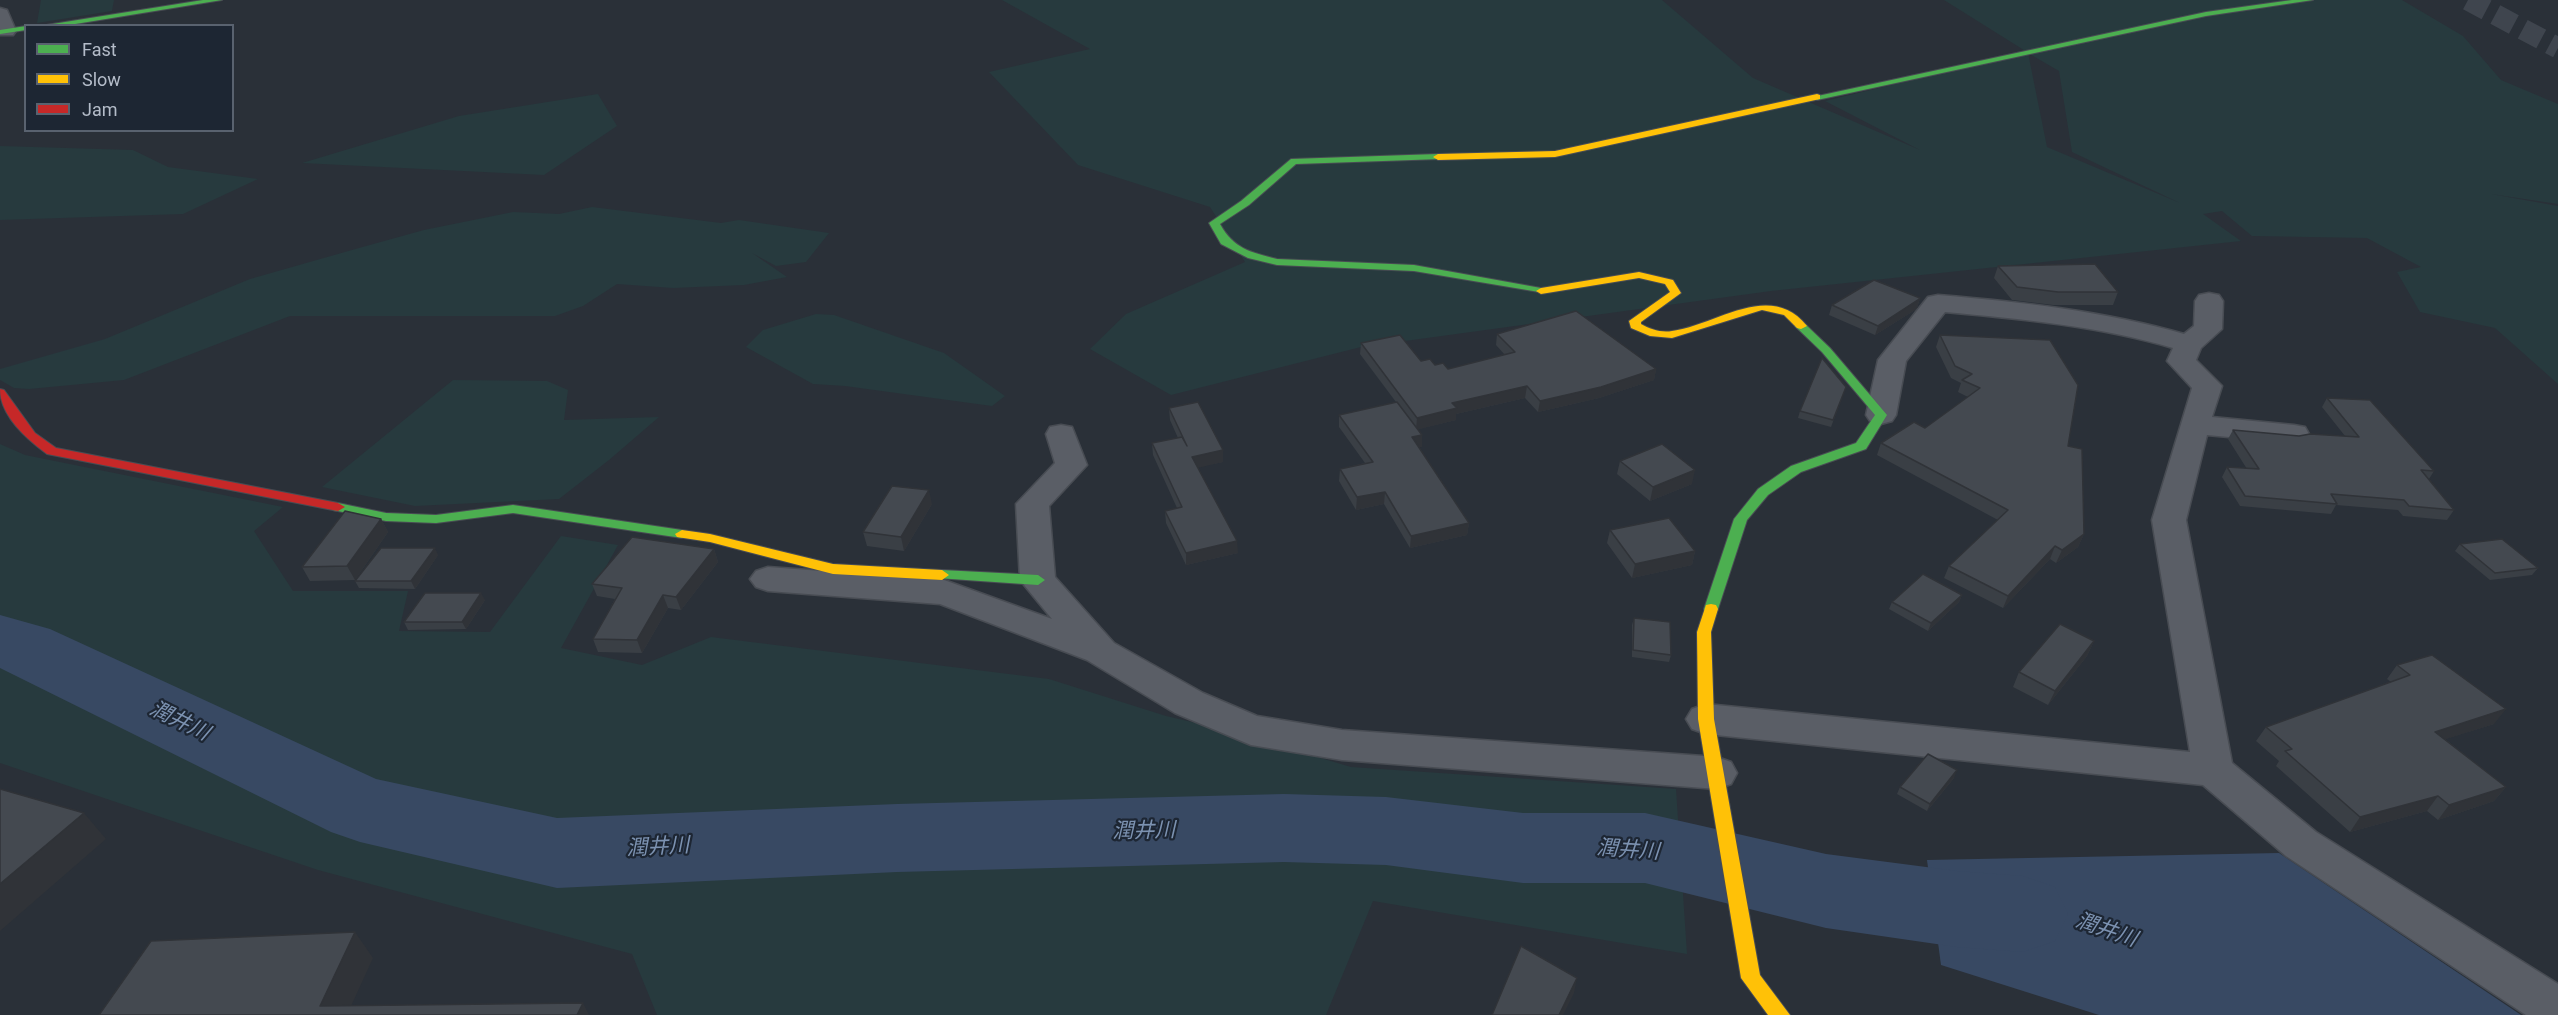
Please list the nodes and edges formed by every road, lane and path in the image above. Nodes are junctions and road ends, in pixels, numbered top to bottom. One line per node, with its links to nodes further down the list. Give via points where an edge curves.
1 (218, 0): 3 (street)
2 (2310, 0): 9 (street, via 2206,14 2047,45 1555,154 1294,161 1245,203 1214,223 1225,242 1252,256 1277,261 1414,268 1538,292 1639,275 1669,282 1676,293 1635,321 1635,326 1650,333 1672,335 1762,308 1788,313 1826,350)
3 (57, 24)
4 (2, 26): 5 (street)
5 (24, 28)
6 (2209, 301): 7 (street, via 2208,329)
7 (2189, 344): 9 (street, via 2138,328 2064,314 1938,303 1892,360); 10 (street, via 2181,361 2207,386)
8 (0, 393): 14 (street, via 31,436 52,451 386,517 436,519 513,509 710,538 833,569)
9 (1881, 415): 16 (street, via 1861,446 1796,469 1763,492 1741,519 1704,632)
10 (2194, 425): 12 (street); 17 (street, via 2169,520)
11 (1061, 434): 14 (street, via 1071,465 1032,504)
12 (2294, 434)
13 (768, 579): 15 (street, via 944,592)
14 (1038, 580): 15 (street)
15 (1101, 652): 18 (street, via 1189,703 1251,730 1342,745)
16 (1706, 719): 17 (street); 18 (street)
17 (2214, 770): 19 (street, via 2301,844)
18 (1717, 773): 20 (street, via 1751,978)
19 (2558, 1010)
20 (1780, 1015)

